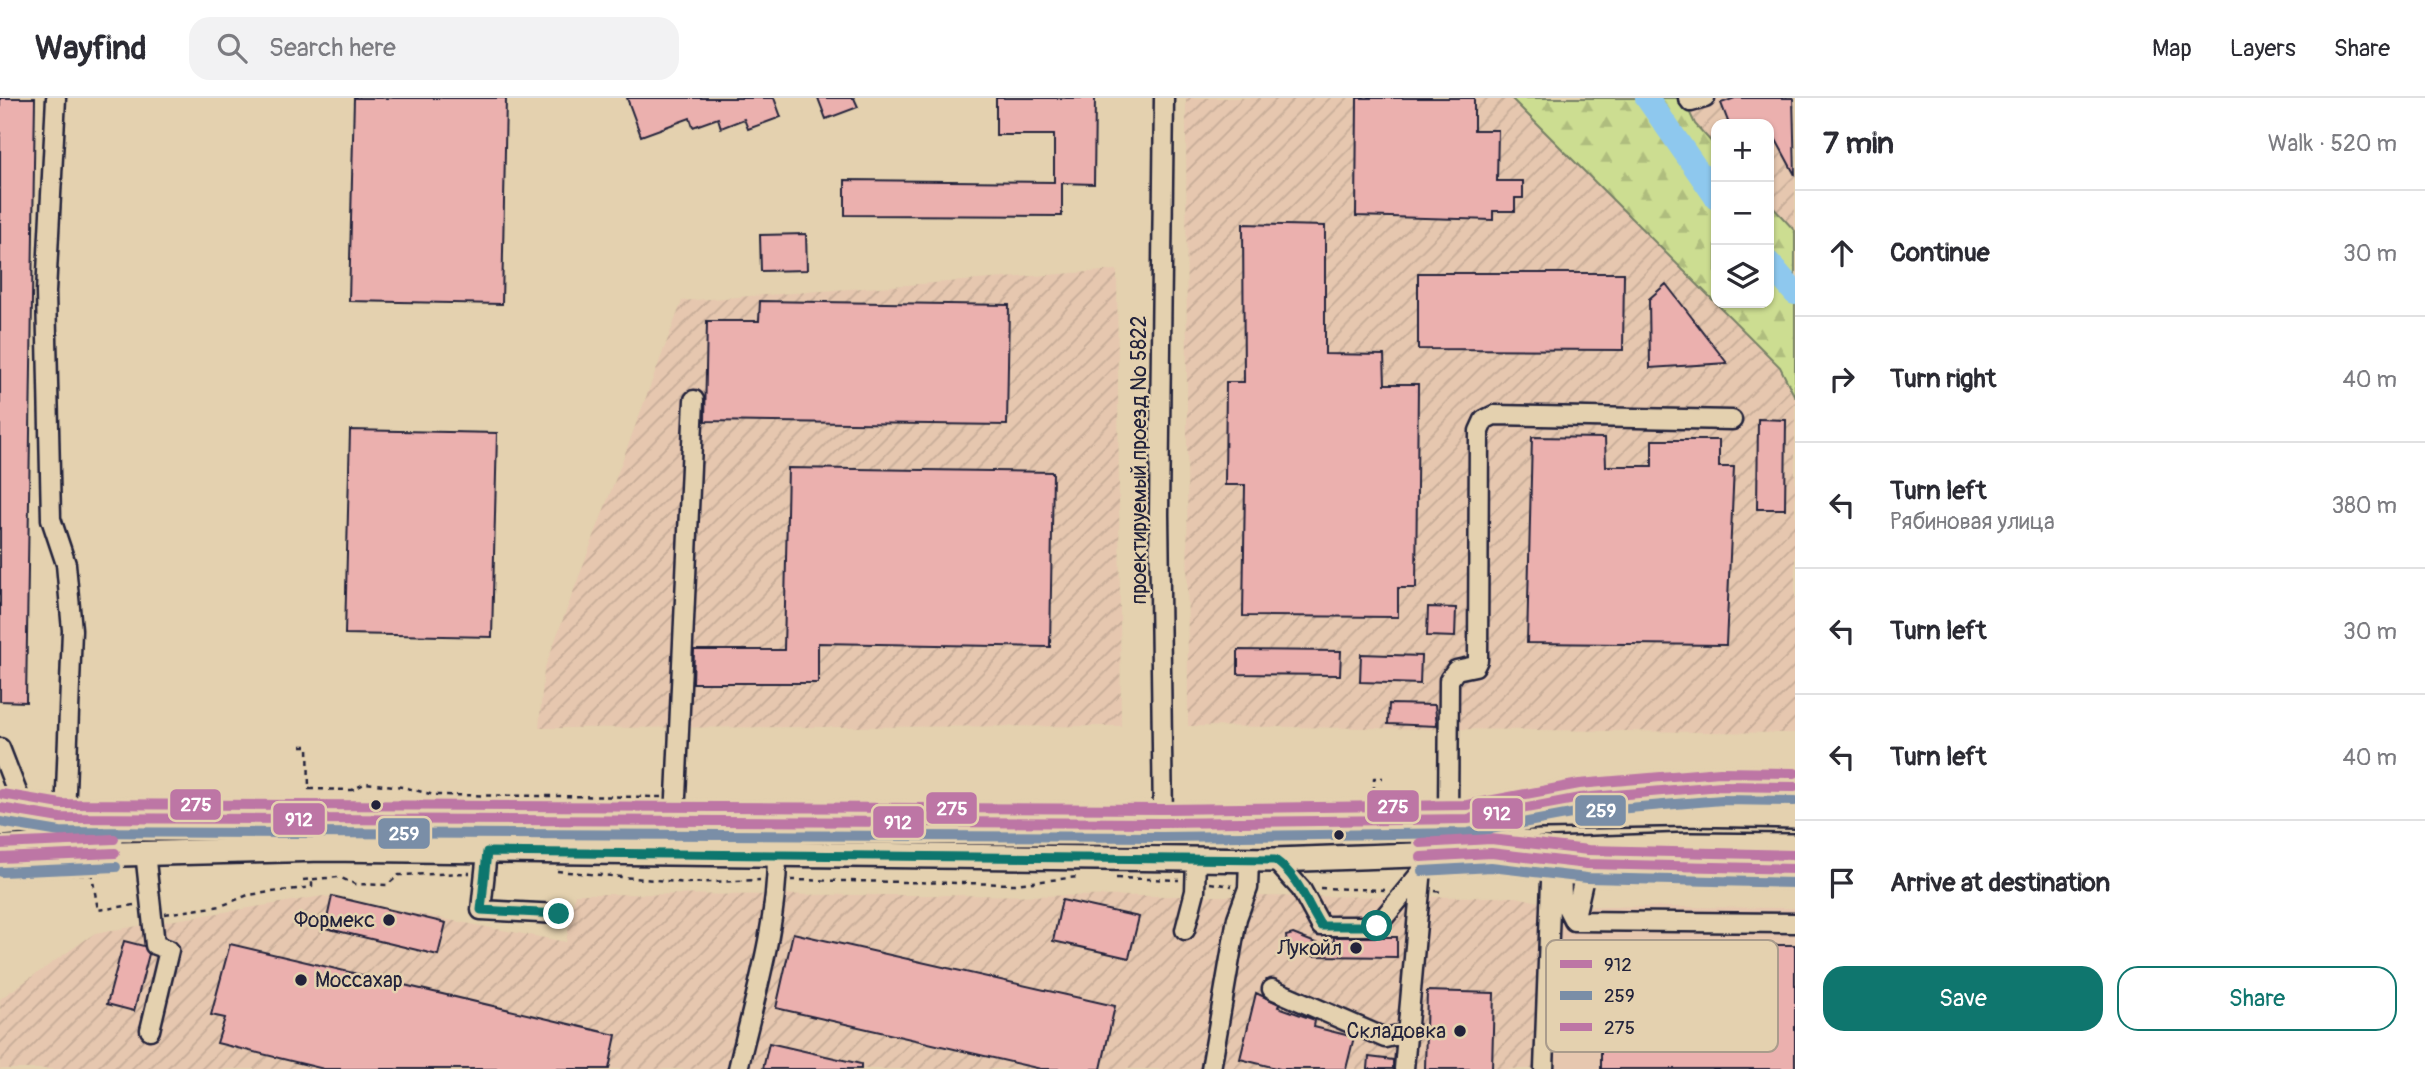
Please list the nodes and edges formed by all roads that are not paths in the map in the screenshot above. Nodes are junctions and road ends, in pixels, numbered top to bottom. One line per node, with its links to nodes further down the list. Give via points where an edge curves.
1 (56, 98): 13 (street, via 46,292 51,519 65,564 72,630)
2 (1164, 98): 15 (street, проектируемый проезд № 5822, via 1159,514)
3 (1688, 98): 4 (street, via 1691,102)
4 (1705, 98)
5 (694, 400): 10 (street)
6 (1732, 420): 14 (street, via 1493,415 1484,420 1479,431 1478,660 1469,668 1456,670 1449,680)
7 (0, 748): 11 (street)
8 (1795, 787): 14 (main road, via 1721,786 1580,798)
9 (0, 808): 11 (street)
10 (675, 808): 13 (main road); 15 (main road)
11 (24, 810): 13 (street)
12 (1795, 816): 14 (main road)
13 (63, 818): 16 (main road)
14 (1458, 819): 15 (main road)
15 (1163, 823)
16 (0, 824)
17 (1795, 846): 18 (main road)
18 (1491, 853): 23 (main road); 25 (main road)
19 (777, 856): 24 (main road); 29 (main road); 40 (street, via 760,977)
20 (2, 857): 27 (main road)
21 (1249, 860): 22 (main road); 29 (main road); 41 (street, via 1248,888 1237,918)
22 (1275, 860): 25 (main road); 30 (street, via 1301,889 1321,926 1377,926)
23 (1556, 861): 26 (main road); 32 (street, via 1562,898); 35 (street)
24 (486, 863): 27 (main road, via 324,849); 31 (street, via 481,910)
25 (1423, 864): 30 (street)
26 (1587, 864): 28 (main road); 32 (street)
27 (141, 867): 37 (street, via 155,945 169,950)
28 (1795, 869)
29 (1196, 870): 34 (street)
30 (1412, 891): 38 (street)
31 (559, 914)
32 (1574, 921): 33 (street)
33 (1795, 923)
34 (1185, 930)
35 (1551, 940)
36 (1272, 989): 38 (street, via 1385,1038)
37 (150, 1030)
38 (1407, 1033): 42 (street)
39 (1546, 1034): 43 (street)
40 (738, 1069)
41 (1211, 1069)
42 (1404, 1069)
43 (1544, 1069)

